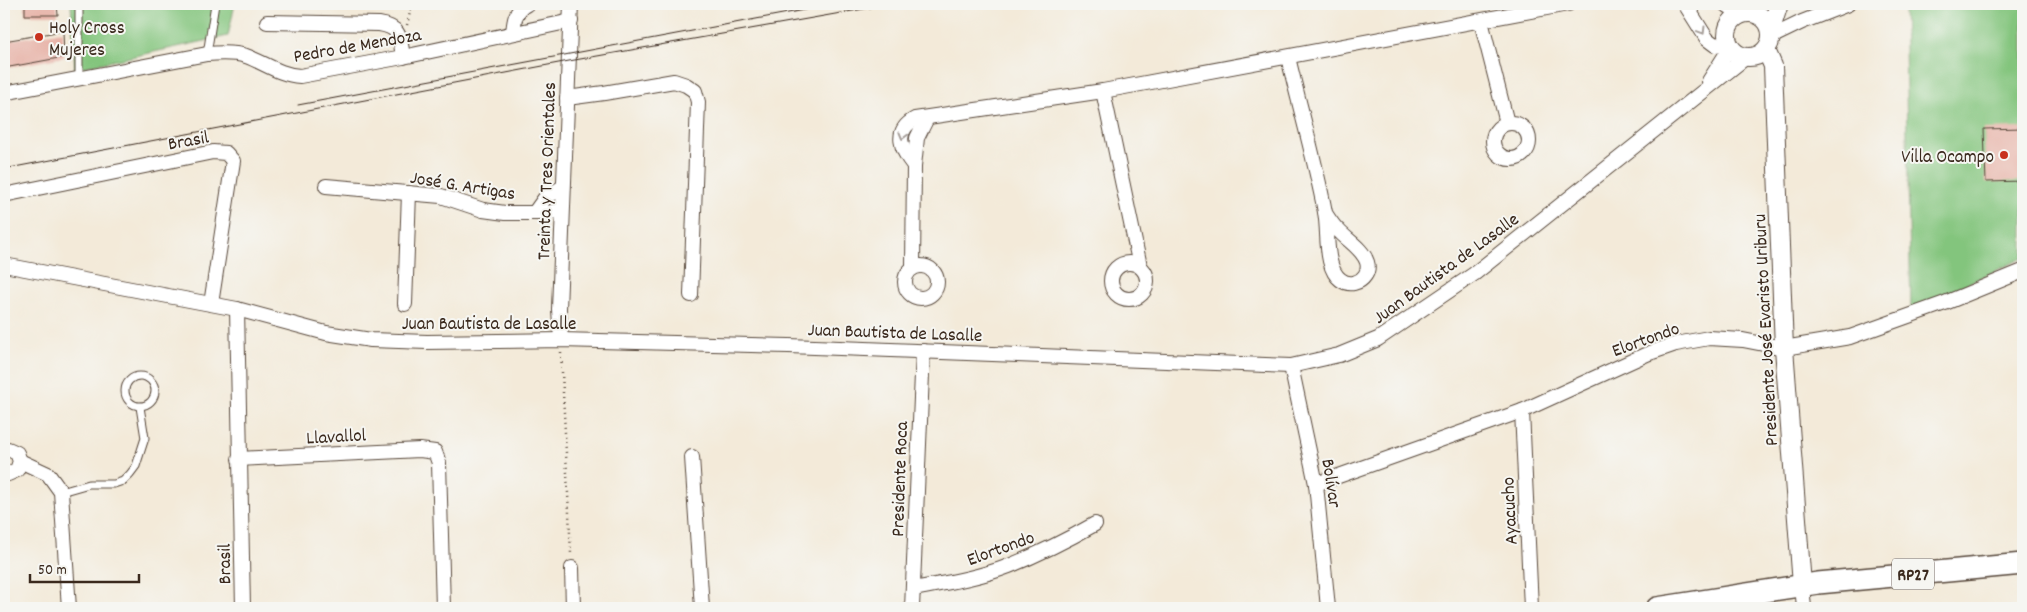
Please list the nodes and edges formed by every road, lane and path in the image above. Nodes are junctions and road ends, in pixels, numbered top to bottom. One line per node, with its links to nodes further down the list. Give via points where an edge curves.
1 (79, 4): 23 (lane)
2 (215, 4): 19 (lane)
3 (412, 4): 15 (path, via 408,24)
4 (527, 4): 16 (street, via 514,18)
5 (571, 4): 12 (street, Treinta y Tres Orientales)
6 (1568, 4): 13 (street)
7 (1686, 4): 18 (street, one-way to 18, via 1707,39 1716,45)
8 (1725, 4): 11 (street)
9 (1779, 4): 17 (street)
10 (1848, 4): 17 (street)
11 (1755, 10): 17 (street, via 1763,17); 18 (street, via 1732,20 1726,37)
12 (571, 20): 16 (street, Pedro de Mendoza); 27 (street, Treinta y Tres Orientales)
13 (1480, 21): 21 (street); 28 (street)
14 (267, 22): 15 (street, via 379,24)
15 (398, 31): 20 (street)
16 (513, 33): 20 (street, Pedro de Mendoza)
17 (1769, 39): 22 (street, via 1760,55); 45 (street, Presidente José Evaristo Uriburu, via 1773,66)
18 (1729, 45): 22 (street); 24 (street, Juan Bautista de Lasalle)
19 (207, 54): 20 (street, Pedro de Mendoza, via 244,56 288,76); 23 (street, Pedro de Mendoza)
20 (404, 57)
21 (1288, 57): 25 (street); 35 (street)
22 (1746, 58): 24 (street, Juan Bautista de Lasalle)
23 (79, 79): 26 (street, Pedro de Mendoza)
24 (1703, 90): 47 (street, Juan Bautista de Lasalle, via 1474,274 1378,339 1339,356)
25 (1103, 91): 37 (street); 38 (street, via 915,119 908,123 901,146 914,166)
26 (4, 93)
27 (567, 98): 30 (street, Treinta y Tres Orientales); 40 (street, via 674,81 694,92 698,102)
28 (1507, 123)
29 (326, 186): 31 (street, José G. Artigas)
30 (563, 186): 33 (street, Treinta y Tres Orientales); 34 (street, José G. Artigas, via 545,198)
31 (409, 193): 34 (street, José G. Artigas, via 441,196 483,210); 42 (street)
32 (4, 195): 41 (street, Brasil, via 213,152 226,153 233,161)
33 (562, 210): 34 (street, José G. Artigas); 44 (street, Treinta y Tres Orientales)
34 (535, 212)
35 (1325, 213): 35 (street, via 1333,271 1339,280 1351,284 1357,282 1365,275 1367,261)
36 (4, 265): 41 (street, Juan Bautista de Lasalle)
37 (1140, 266)
38 (913, 268)
39 (2023, 271): 45 (street, Elortondo, via 1850,338)
40 (691, 295)
41 (211, 304): 43 (street, Juan Bautista de Lasalle)
42 (405, 304)
43 (237, 309): 44 (street, Juan Bautista de Lasalle, via 326,333 371,340); 52 (street, Brasil)
44 (561, 340): 46 (street, Juan Bautista de Lasalle); 59 (path)
45 (1784, 348): 49 (street, Elortondo, via 1743,340 1709,338 1676,344 1647,354); 60 (street, Presidente José Evaristo Uriburu)
46 (922, 351): 47 (street, Juan Bautista de Lasalle); 61 (street, Presidente Roca)
47 (1291, 366): 55 (street, Bolívar)
48 (140, 407): 48 (lane, via 153,400 154,385 143,376 135,376 125,386 124,394 127,401); 56 (lane, via 145,438 130,474 114,484 89,484)
49 (1522, 412): 55 (street, Elortondo); 69 (street, Ayacucho)
50 (4, 450): 53 (street, via 8,448 17,452)
51 (692, 457): 66 (street)
52 (239, 458): 63 (street, Brasil); 64 (street, Llavallol, via 435,452 439,463)
53 (20, 461): 54 (street, via 17,470 8,474); 56 (street, via 48,474)
54 (4, 472)
55 (1316, 484): 68 (street, Bolívar)
56 (61, 492): 62 (street)
57 (1095, 524): 61 (street, Elortondo, via 1053,548 1008,567 961,581)
58 (2023, 564): 60 (main road, RP27)
59 (572, 568): 65 (street)
60 (1802, 585): 70 (main road, RP27); 71 (street, Presidente José Evaristo Uriburu)
61 (913, 589): 67 (street, Presidente Roca)
62 (68, 608)
63 (243, 608)
64 (443, 608)
65 (573, 608)
66 (702, 608)
67 (912, 608)
68 (1328, 608)
69 (1531, 608)
70 (1657, 608)
71 (1804, 608)

